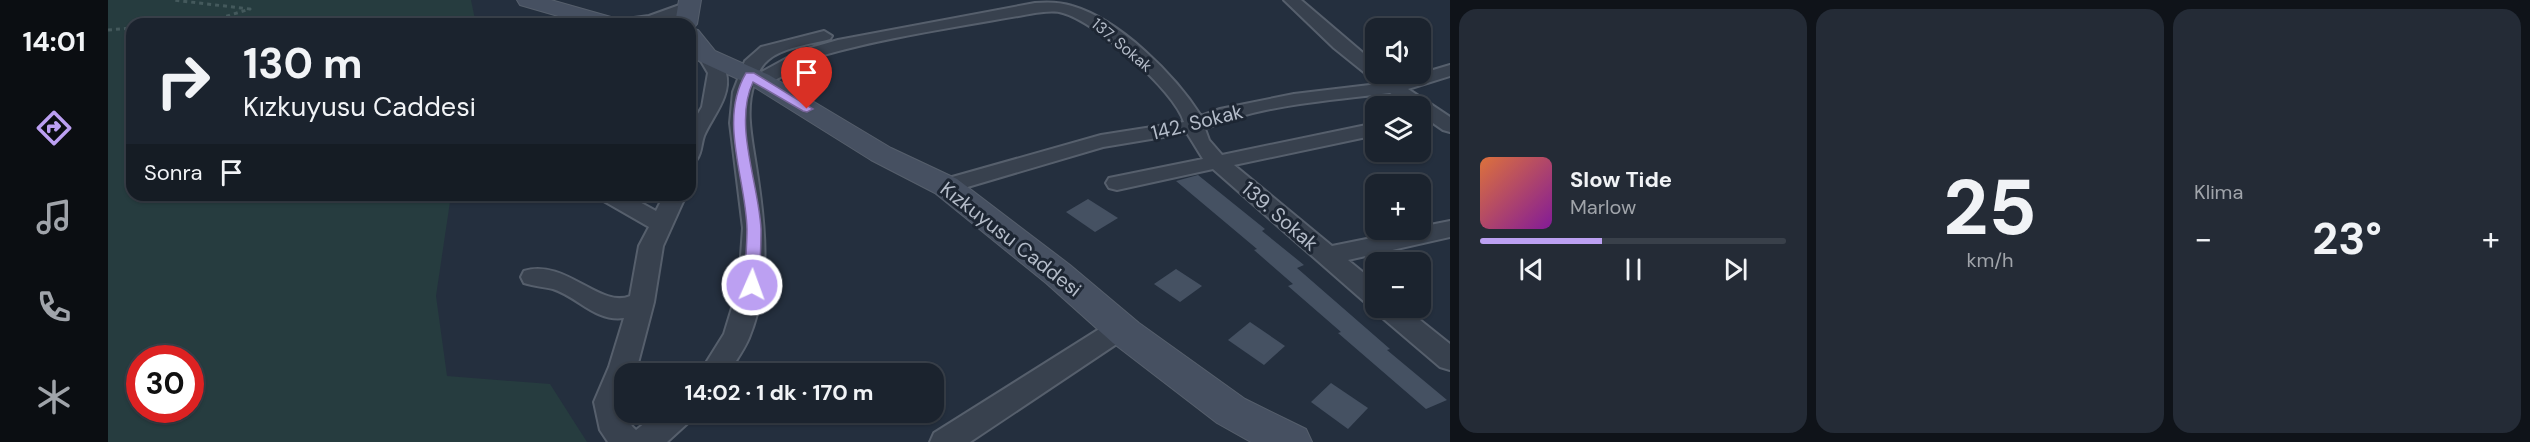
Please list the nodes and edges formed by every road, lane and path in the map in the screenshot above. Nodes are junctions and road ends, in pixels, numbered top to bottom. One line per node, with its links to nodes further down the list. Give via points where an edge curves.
1 (173, 0): 4 (path, via 250,9)
2 (528, 0): 5 (street)
3 (1292, 0): 10 (street)
4 (221, 18)
5 (590, 18)
6 (126, 28): 7 (path)
7 (108, 30)
8 (696, 32): 12 (street, Kızkuyusu Caddesi)
9 (696, 36): 18 (street, via 717,73 711,107)
10 (1365, 64)
11 (1450, 70): 14 (street, 142. Sokak)
12 (755, 78): 16 (street, 137. Sokak, via 754,61 767,51 843,30 981,10 1053,6 1088,17 1122,43 1173,91 1192,115); 21 (street, Kızkuyusu Caddesi, via 881,154); 33 (street, 137. Sokak, via 742,92 740,123 754,228 752,285 736,337)
13 (1390, 84): 14 (street)
14 (1394, 87): 15 (street); 16 (street, 142. Sokak, via 1294,100 1220,115)
15 (1435, 121)
16 (1195, 126): 19 (street, 139. Sokak, via 1197,136); 21 (street, 142. Sokak, via 1101,141)
17 (1365, 131): 19 (street)
18 (696, 132)
19 (1216, 161): 20 (street); 26 (street, 139. Sokak)
20 (1117, 183)
21 (946, 186): 31 (street, Kızkuyusu Caddesi)
22 (621, 201): 24 (street)
23 (672, 201): 24 (street)
24 (661, 224): 29 (street, via 651,246)
25 (1450, 229): 26 (street)
26 (1326, 256): 28 (street, 139. Sokak)
27 (533, 277): 29 (street, via 557,281 612,311 627,310)
28 (1365, 288)
29 (641, 302): 35 (street, via 623,367 608,402 615,430)
30 (1400, 318): 32 (street)
31 (1121, 328): 37 (street); 38 (street, Kızkuyusu Caddesi, via 1231,411)
32 (1450, 359)
33 (720, 363)
34 (667, 423): 36 (street, via 647,441)
35 (629, 442)
36 (640, 442)
37 (945, 442)
38 (1291, 442)

